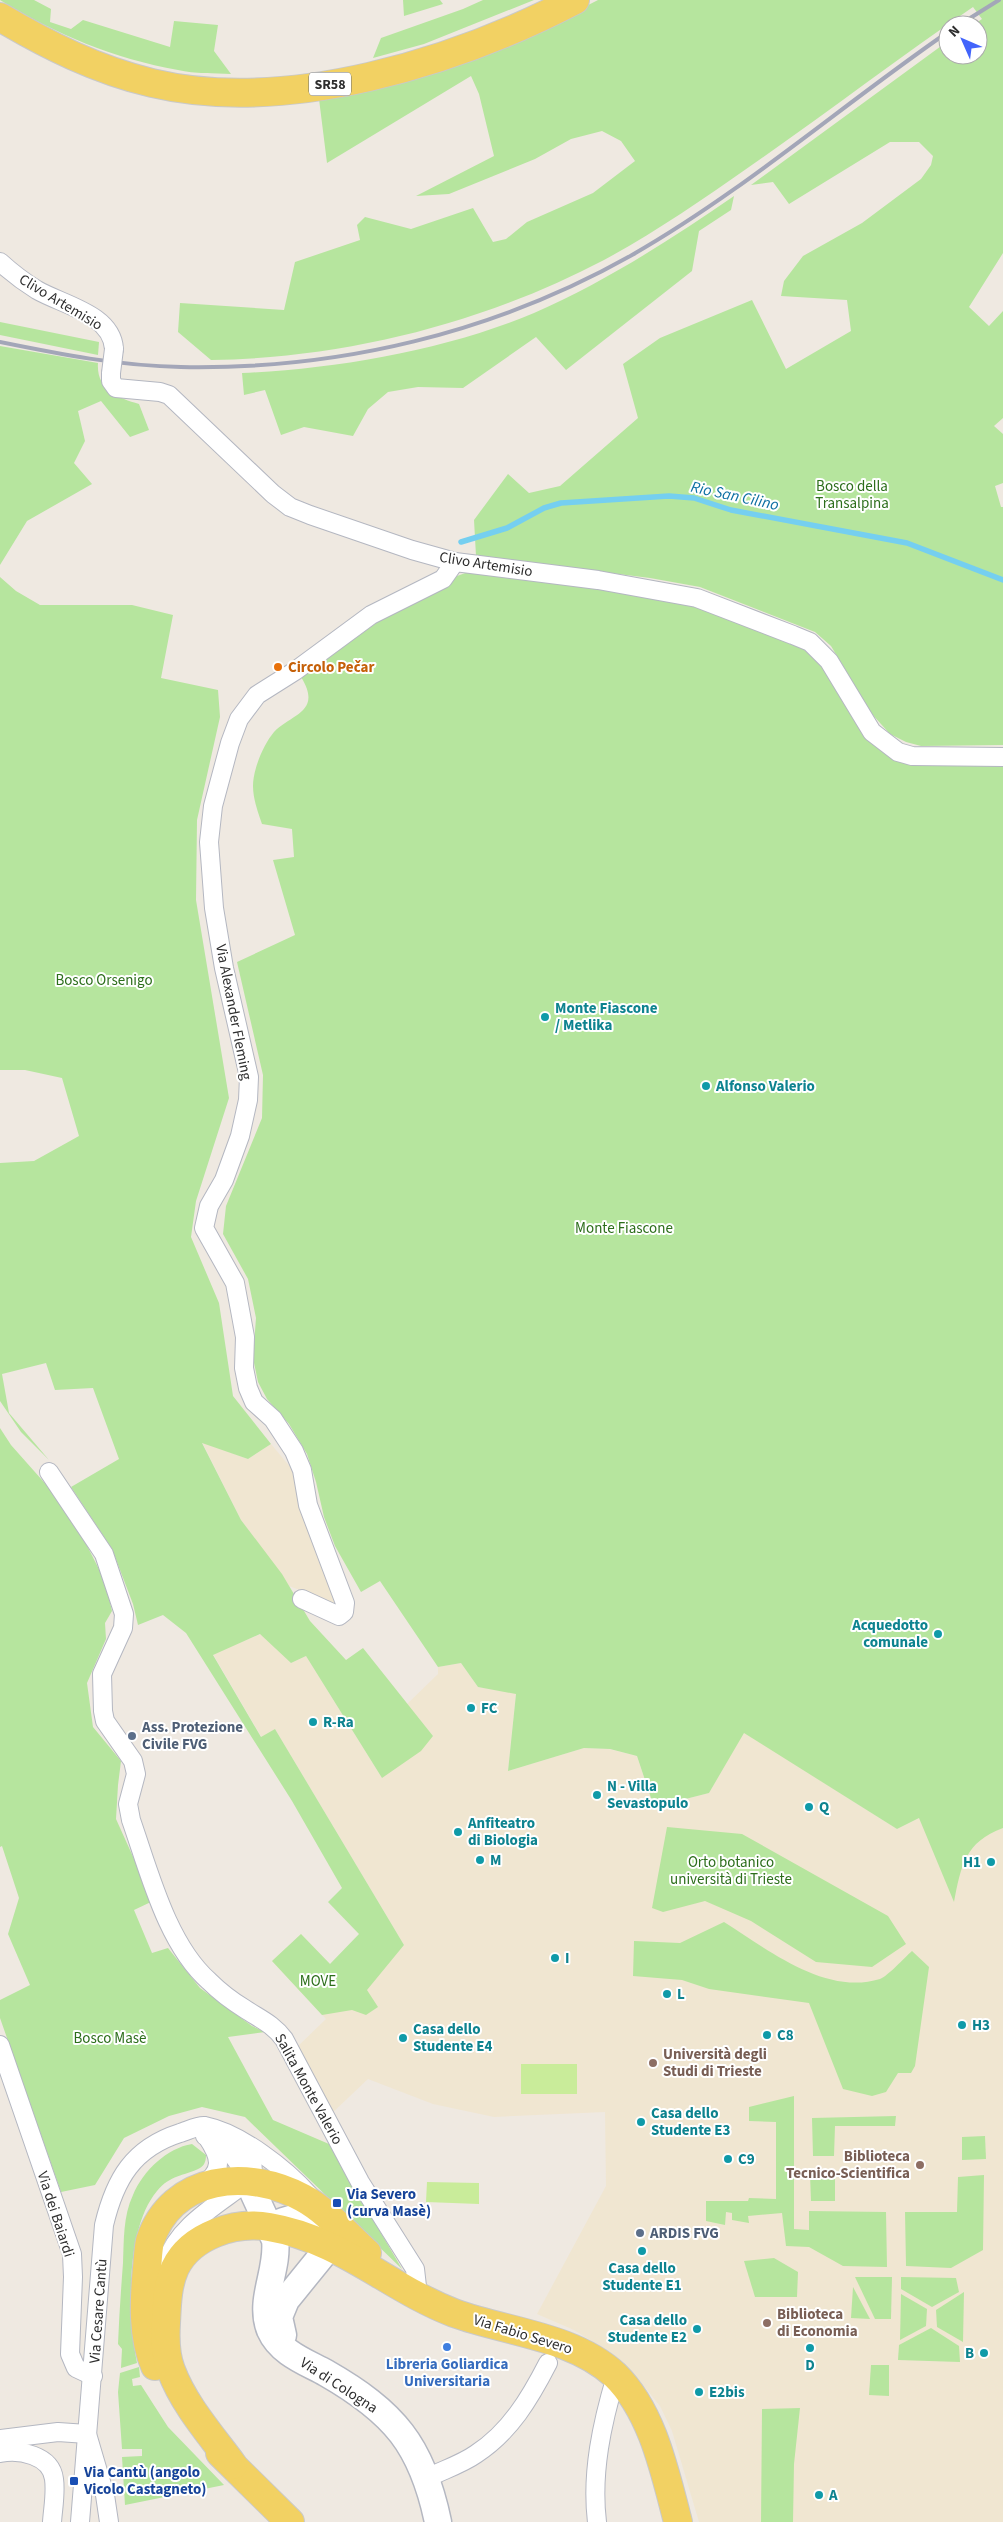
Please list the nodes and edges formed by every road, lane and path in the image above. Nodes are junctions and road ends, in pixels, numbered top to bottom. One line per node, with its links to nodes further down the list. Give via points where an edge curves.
1 (575, 0): 2 (main road, SR58, via 532,23 469,48 404,68 338,83 263,91 184,89 126,76 74,58)
2 (0, 17)
3 (0, 262): 4 (street, Clivo Artemisio, bridge, via 38,290 99,322 113,339 111,373 116,388 160,392 177,400 226,450 290,507)
4 (455, 562): 5 (street, Clivo Artemisio, via 598,580 697,598 810,642 829,662 872,732 898,752 912,756); 7 (street, Via Alexander Fleming, via 443,579 371,615 246,706 230,743 210,820 216,917 225,977 249,1078 240,1136 224,1180 209,1206 204,1228 235,1283 244,1329 244,1368 248,1388 254,1402 273,1419 294,1451 302,1470 308,1505 345,1603 344,1612 339,1616)
5 (1003, 757)
6 (49, 1472): 16 (street, Salita Monte Valerio, via 104,1554 124,1614 123,1628 102,1674 103,1711 105,1721 133,1761 136,1774 128,1804 131,1820 172,1927 206,1979 240,2006 268,2022 284,2039 360,2182 415,2269)
7 (302, 1599)
8 (0, 2045): 20 (street, Via dei Baiardi, via 72,2254 70,2354 76,2368)
9 (180, 2133): 10 (street); 11 (street, Via Cesare Cantù, via 204,2126); 20 (street, Via Cesare Cantù, via 135,2158 119,2179 110,2200 104,2225)
10 (207, 2137): 12 (street, via 231,2152); 13 (street, via 216,2151 219,2164 213,2177)
11 (241, 2140): 12 (street, via 254,2162 254,2174); 15 (street, Via Cesare Cantù, via 274,2162 303,2188)
12 (248, 2181): 13 (main road, Via Fabio Severo, via 225,2181); 14 (main road, Via di Cologna); 15 (main road, Via Fabio Severo, via 304,2198); 17 (street, Via Fabio Severo, via 198,2220 167,2257 161,2293)
13 (199, 2188): 25 (main road, Via Fabio Severo, via 167,2209 150,2243 145,2322 152,2360 166,2392 182,2416)
14 (268, 2227): 15 (main road, Via Fabio Severo); 17 (main road, Via Fabio Severo, via 243,2225 213,2235 192,2248 176,2266 167,2291); 18 (main road, Via di Cologna, via 276,2250 266,2307 270,2330)
15 (337, 2239): 16 (main road, Via Fabio Severo); 18 (main road, Via di Cologna, via 286,2300 279,2317)
16 (418, 2294): 21 (main road, Via Fabio Severo, via 460,2315 571,2348 587,2355)
17 (165, 2343): 25 (main road, Via Fabio Severo, via 170,2370 185,2399)
18 (291, 2354): 26 (main road, Via di Cologna, via 327,2374 381,2412 412,2446)
19 (548, 2363): 26 (street, via 534,2391 498,2438 475,2455)
20 (93, 2376): 22 (street, Via Cesare Cantù)
21 (616, 2376): 32 (street, via 604,2415 598,2459); 33 (main road, Via Fabio Severo, via 647,2425)
22 (87, 2434): 23 (street, via 58,2432); 28 (street, Via Cesare Cantù); 29 (street, via 105,2495)
23 (0, 2440)
24 (0, 2453): 27 (street, via 24,2451 42,2460 49,2468 54,2477)
25 (233, 2465): 30 (main road, Via Fabio Severo)
26 (427, 2478): 31 (main road, Via di Cologna)
27 (52, 2522)
28 (80, 2522)
29 (109, 2522)
30 (290, 2522)
31 (438, 2522)
32 (597, 2522)
33 (678, 2522)

